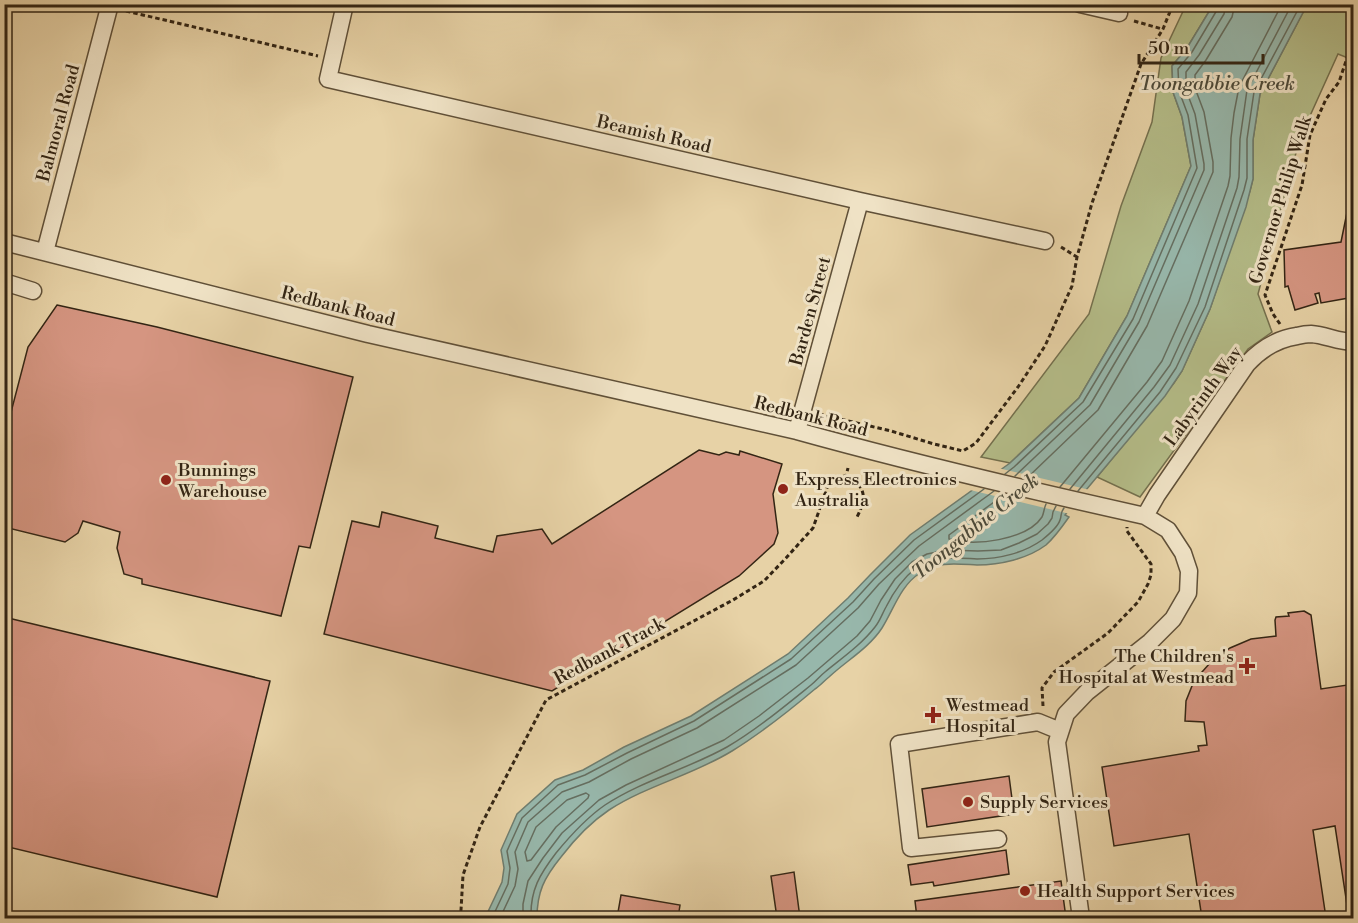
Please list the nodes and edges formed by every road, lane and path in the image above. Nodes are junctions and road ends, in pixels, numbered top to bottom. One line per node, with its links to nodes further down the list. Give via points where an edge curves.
1 (345, 4): 8 (street, Beamish Road)
2 (1080, 4): 5 (street)
3 (1173, 4): 6 (path)
4 (110, 6): 8 (path); 12 (street, Balmoral Road)
5 (1119, 13): 6 (path)
6 (1163, 29): 17 (path, via 1137,74 1092,203 1072,286 1045,346 976,443 963,451)
7 (1353, 37): 15 (path, Governor Philip Walk, via 1339,82 1326,99 1310,135 1302,186 1265,295)
8 (333, 60): 9 (street, Beamish Road, via 328,79)
9 (860, 201): 10 (street, Beamish Road); 18 (street, Barden Street)
10 (1045, 240)
11 (4, 242): 12 (street, Redbank Road)
12 (45, 252): 18 (street, Redbank Road, via 368,334)
13 (4, 282): 14 (street)
14 (33, 291)
15 (1286, 338): 16 (street, Labyrinth Way, via 1310,334); 21 (street, Labyrinth Way, via 1269,344 1247,363)
16 (1353, 342)
17 (818, 414)
18 (797, 431): 21 (street, Redbank Road)
19 (848, 468): 20 (path)
20 (846, 476): 22 (path, via 860,485 863,492); 27 (path, Redbank Track, via 839,476 828,485 813,528 764,581 546,700 480,827 463,875)
21 (1145, 516): 25 (street, Redbank Road, via 1167,530 1183,553 1189,571 1188,593 1173,619 1150,642 1087,692 1066,714)
22 (857, 517)
23 (1127, 526): 24 (path, via 1151,564 1148,584 1138,602 1108,633 1054,672 1042,688)
24 (1043, 711)
25 (1060, 731): 26 (street, via 1038,722 899,744 911,848); 28 (street, Redbank Road, via 1057,742)
26 (998, 839)
27 (459, 918)
28 (1081, 918)

